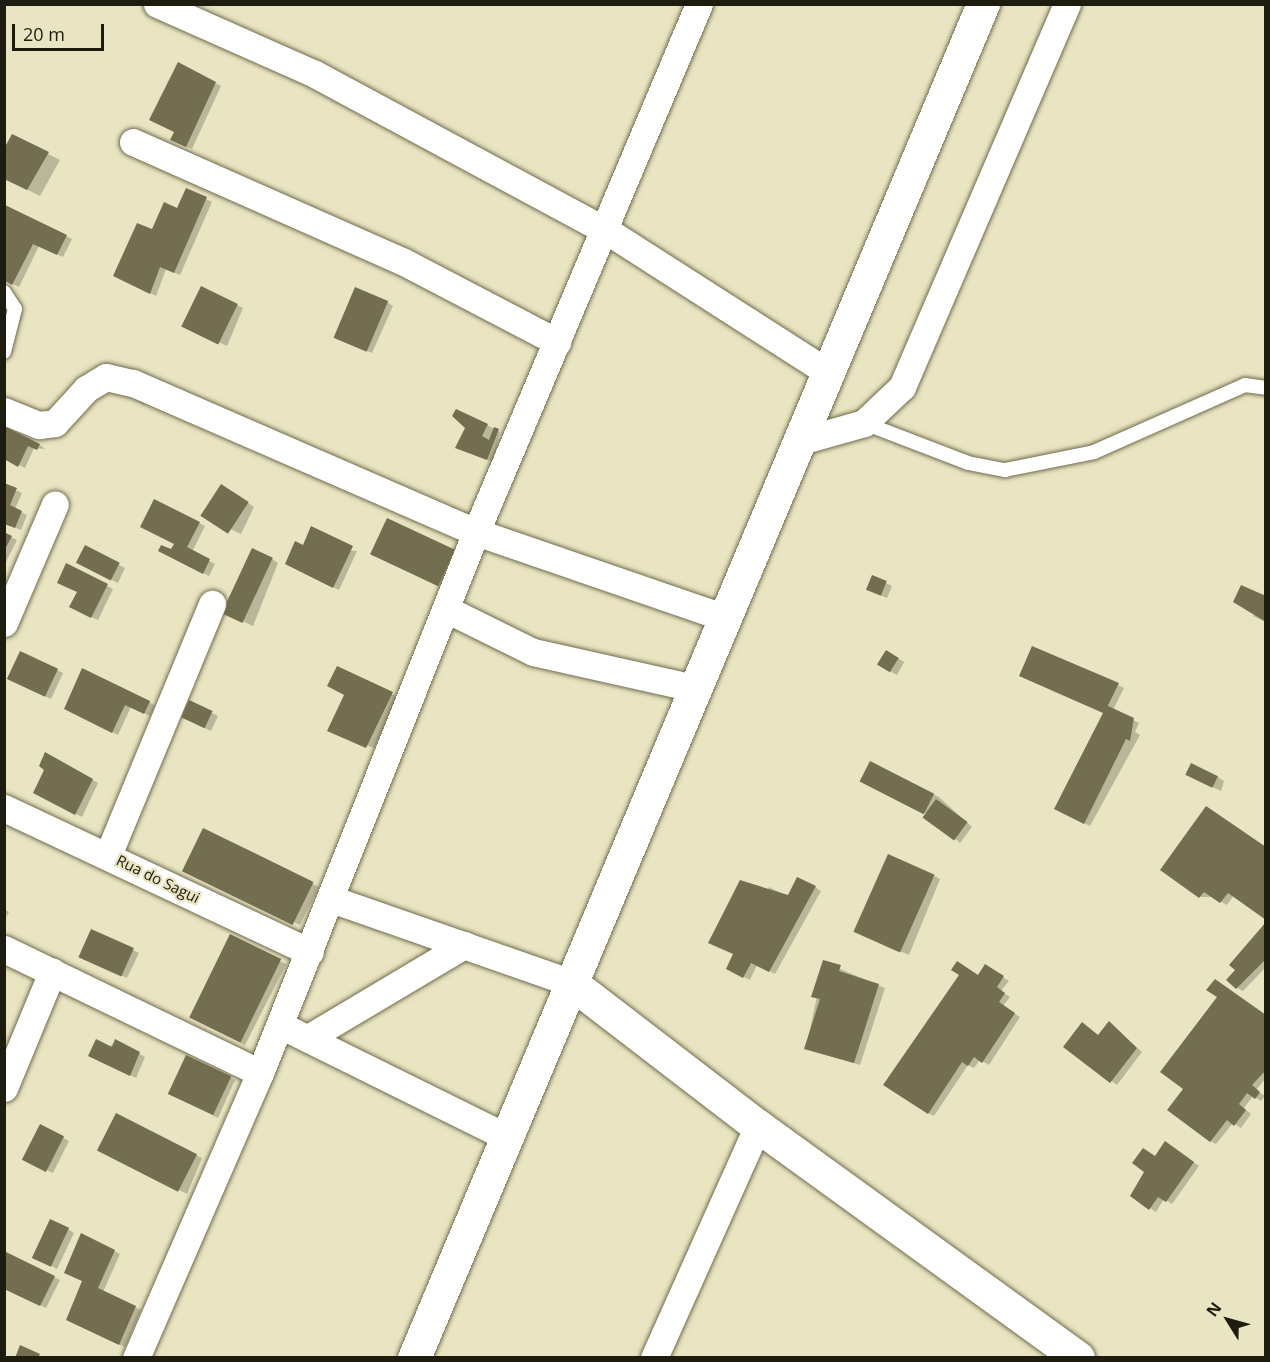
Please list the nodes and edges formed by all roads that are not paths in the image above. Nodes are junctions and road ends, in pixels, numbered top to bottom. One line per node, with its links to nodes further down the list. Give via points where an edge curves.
1 (157, 4): 6 (street, via 312,73)
2 (699, 4): 6 (street)
3 (983, 4): 10 (main road)
4 (1067, 4): 13 (street, via 902,387)
5 (133, 142): 8 (street, via 404,262)
6 (607, 231): 8 (street); 10 (street)
7 (4, 291): 9 (lane, via 15,309)
8 (557, 342): 16 (street)
9 (4, 352)
10 (829, 373): 14 (main road)
11 (1266, 388): 13 (lane, via 1245,385 1094,452 1005,470 968,463)
12 (4, 411): 16 (street, via 39,425 55,423 86,389 106,377 133,383)
13 (864, 423): 14 (street)
14 (797, 442): 19 (main road)
15 (55, 504): 20 (street)
16 (476, 532): 18 (street); 19 (street)
17 (213, 604): 23 (street)
18 (446, 609): 21 (street, via 533,652); 24 (street)
19 (723, 617): 21 (main road)
20 (4, 623)
21 (694, 688): 29 (main road)
22 (4, 808): 23 (street, Rua do Sagui)
23 (108, 855): 27 (street, Rua do Sagui)
24 (331, 900): 25 (street); 27 (street)
25 (464, 945): 29 (street); 31 (street)
26 (4, 949): 28 (street)
27 (310, 952): 30 (street)
28 (52, 972): 32 (street); 33 (street)
29 (570, 982): 34 (main road); 35 (main road)
30 (280, 1025): 31 (street); 32 (street)
31 (308, 1038): 35 (street)
32 (260, 1073): 36 (street)
33 (4, 1088)
34 (758, 1126): 38 (street); 39 (main road)
35 (507, 1137): 37 (main road)
36 (135, 1358)
37 (414, 1358)
38 (654, 1358)
39 (1078, 1358)

